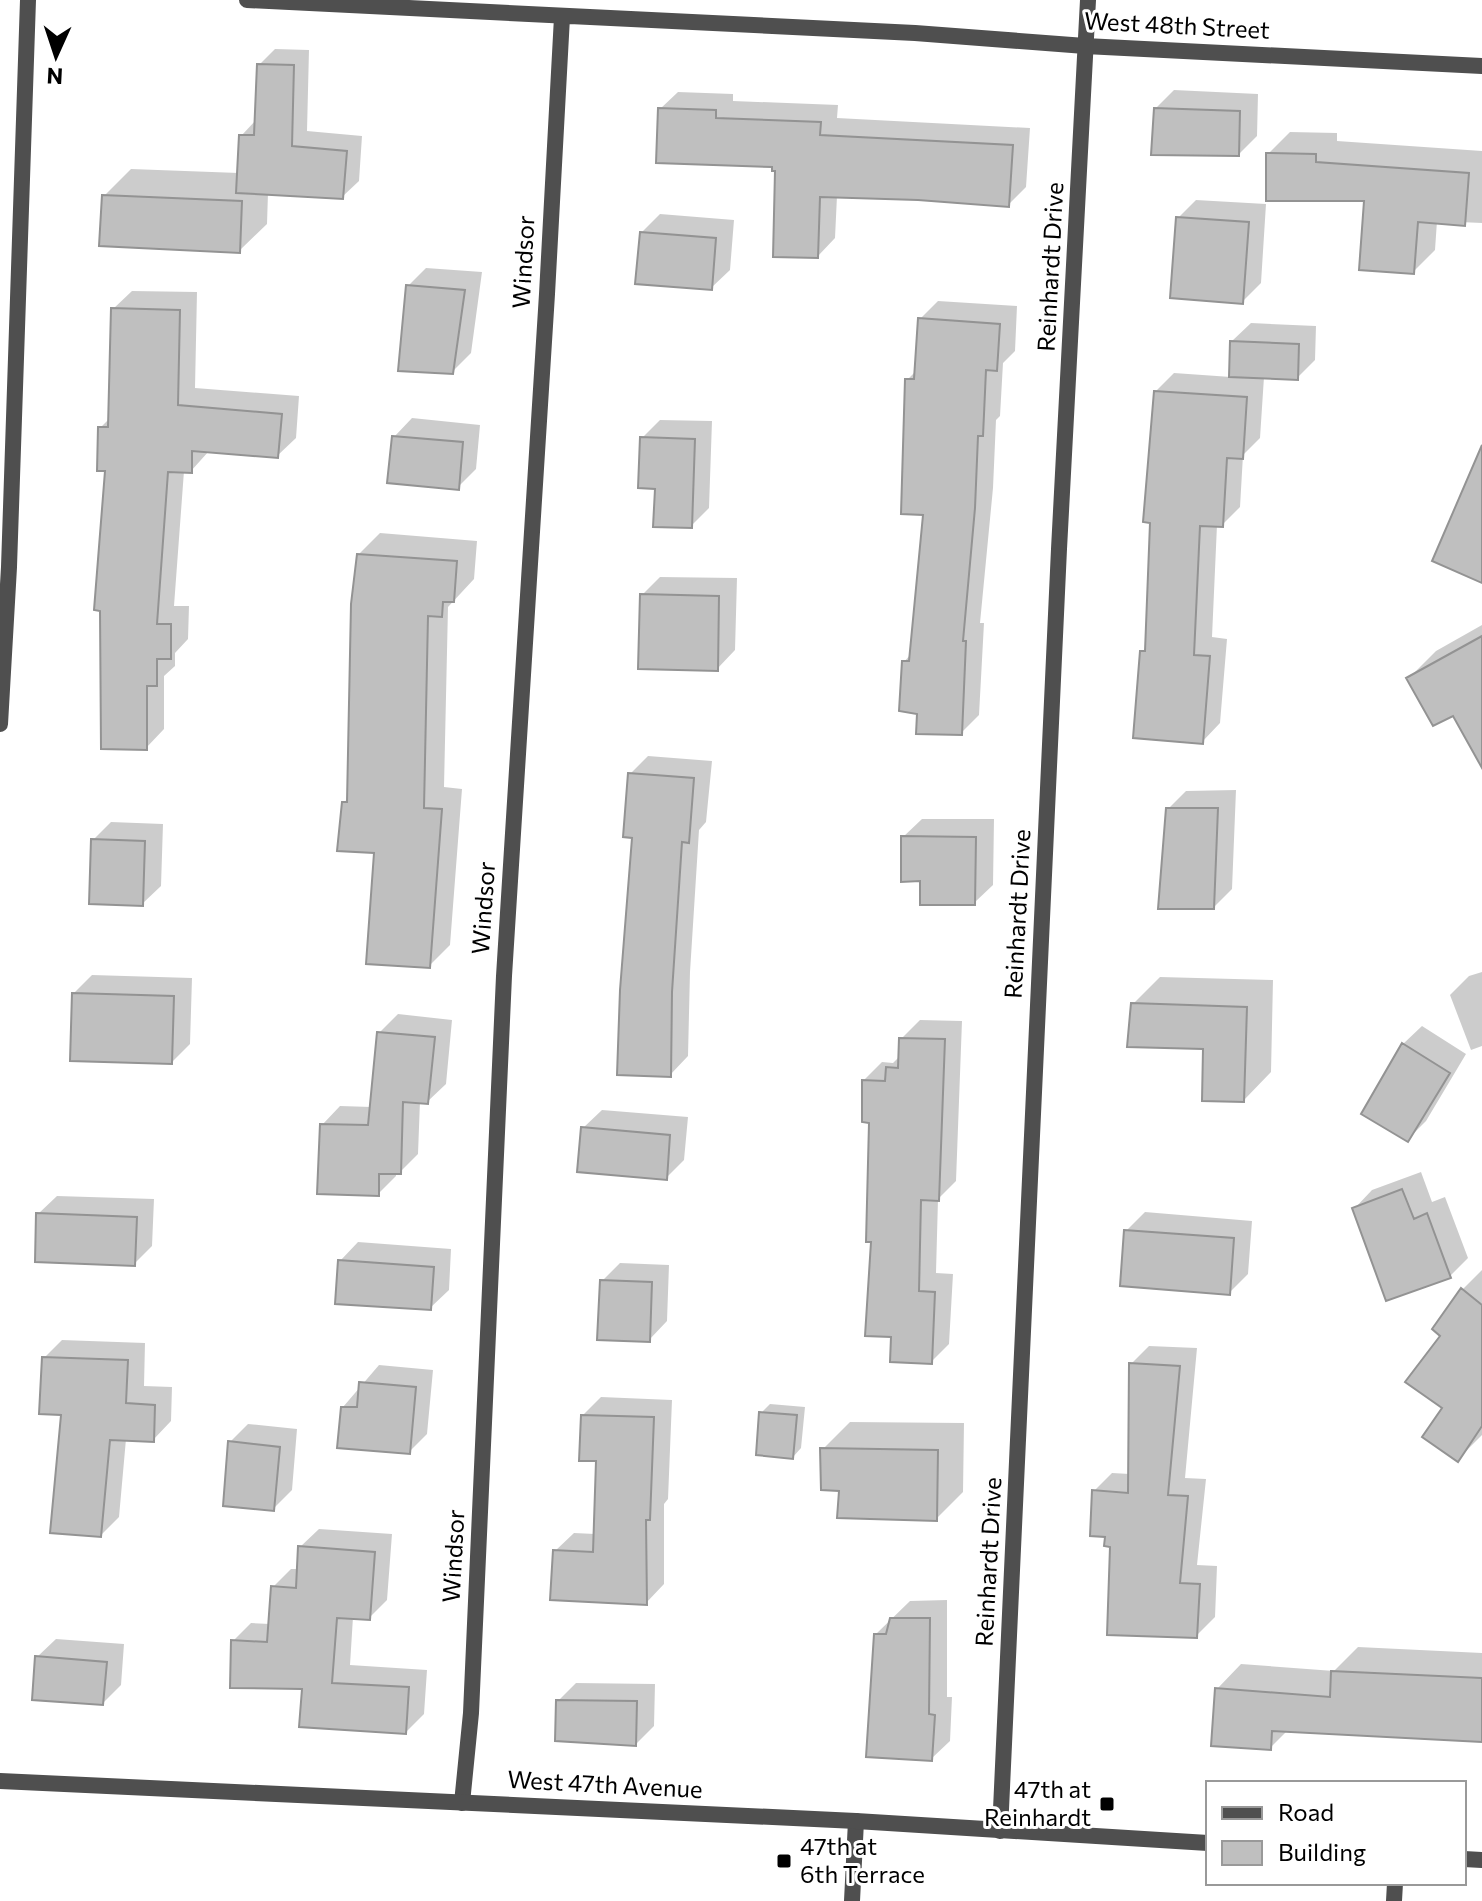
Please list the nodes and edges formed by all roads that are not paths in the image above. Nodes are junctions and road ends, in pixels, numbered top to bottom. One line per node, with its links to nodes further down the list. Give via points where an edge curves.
1 (28, 0): 7 (street)
2 (247, 0): 4 (street, West 48th Street)
3 (1088, 0): 5 (street, Reinhardt Drive)
4 (562, 17): 5 (street, West 48th Street); 9 (street, Windsor, via 504,976 471,1713)
5 (1085, 46): 6 (street, West 48th Street); 11 (street, Reinhardt Drive)
6 (1482, 66)
7 (0, 724)
8 (0, 1781): 9 (street, West 47th Avenue)
9 (462, 1803): 10 (street, West 47th Avenue)
10 (856, 1821): 11 (street, West 47th Avenue); 13 (street)
11 (1000, 1831): 12 (street, West 47th Avenue)
12 (1206, 1843)
13 (852, 1901)

